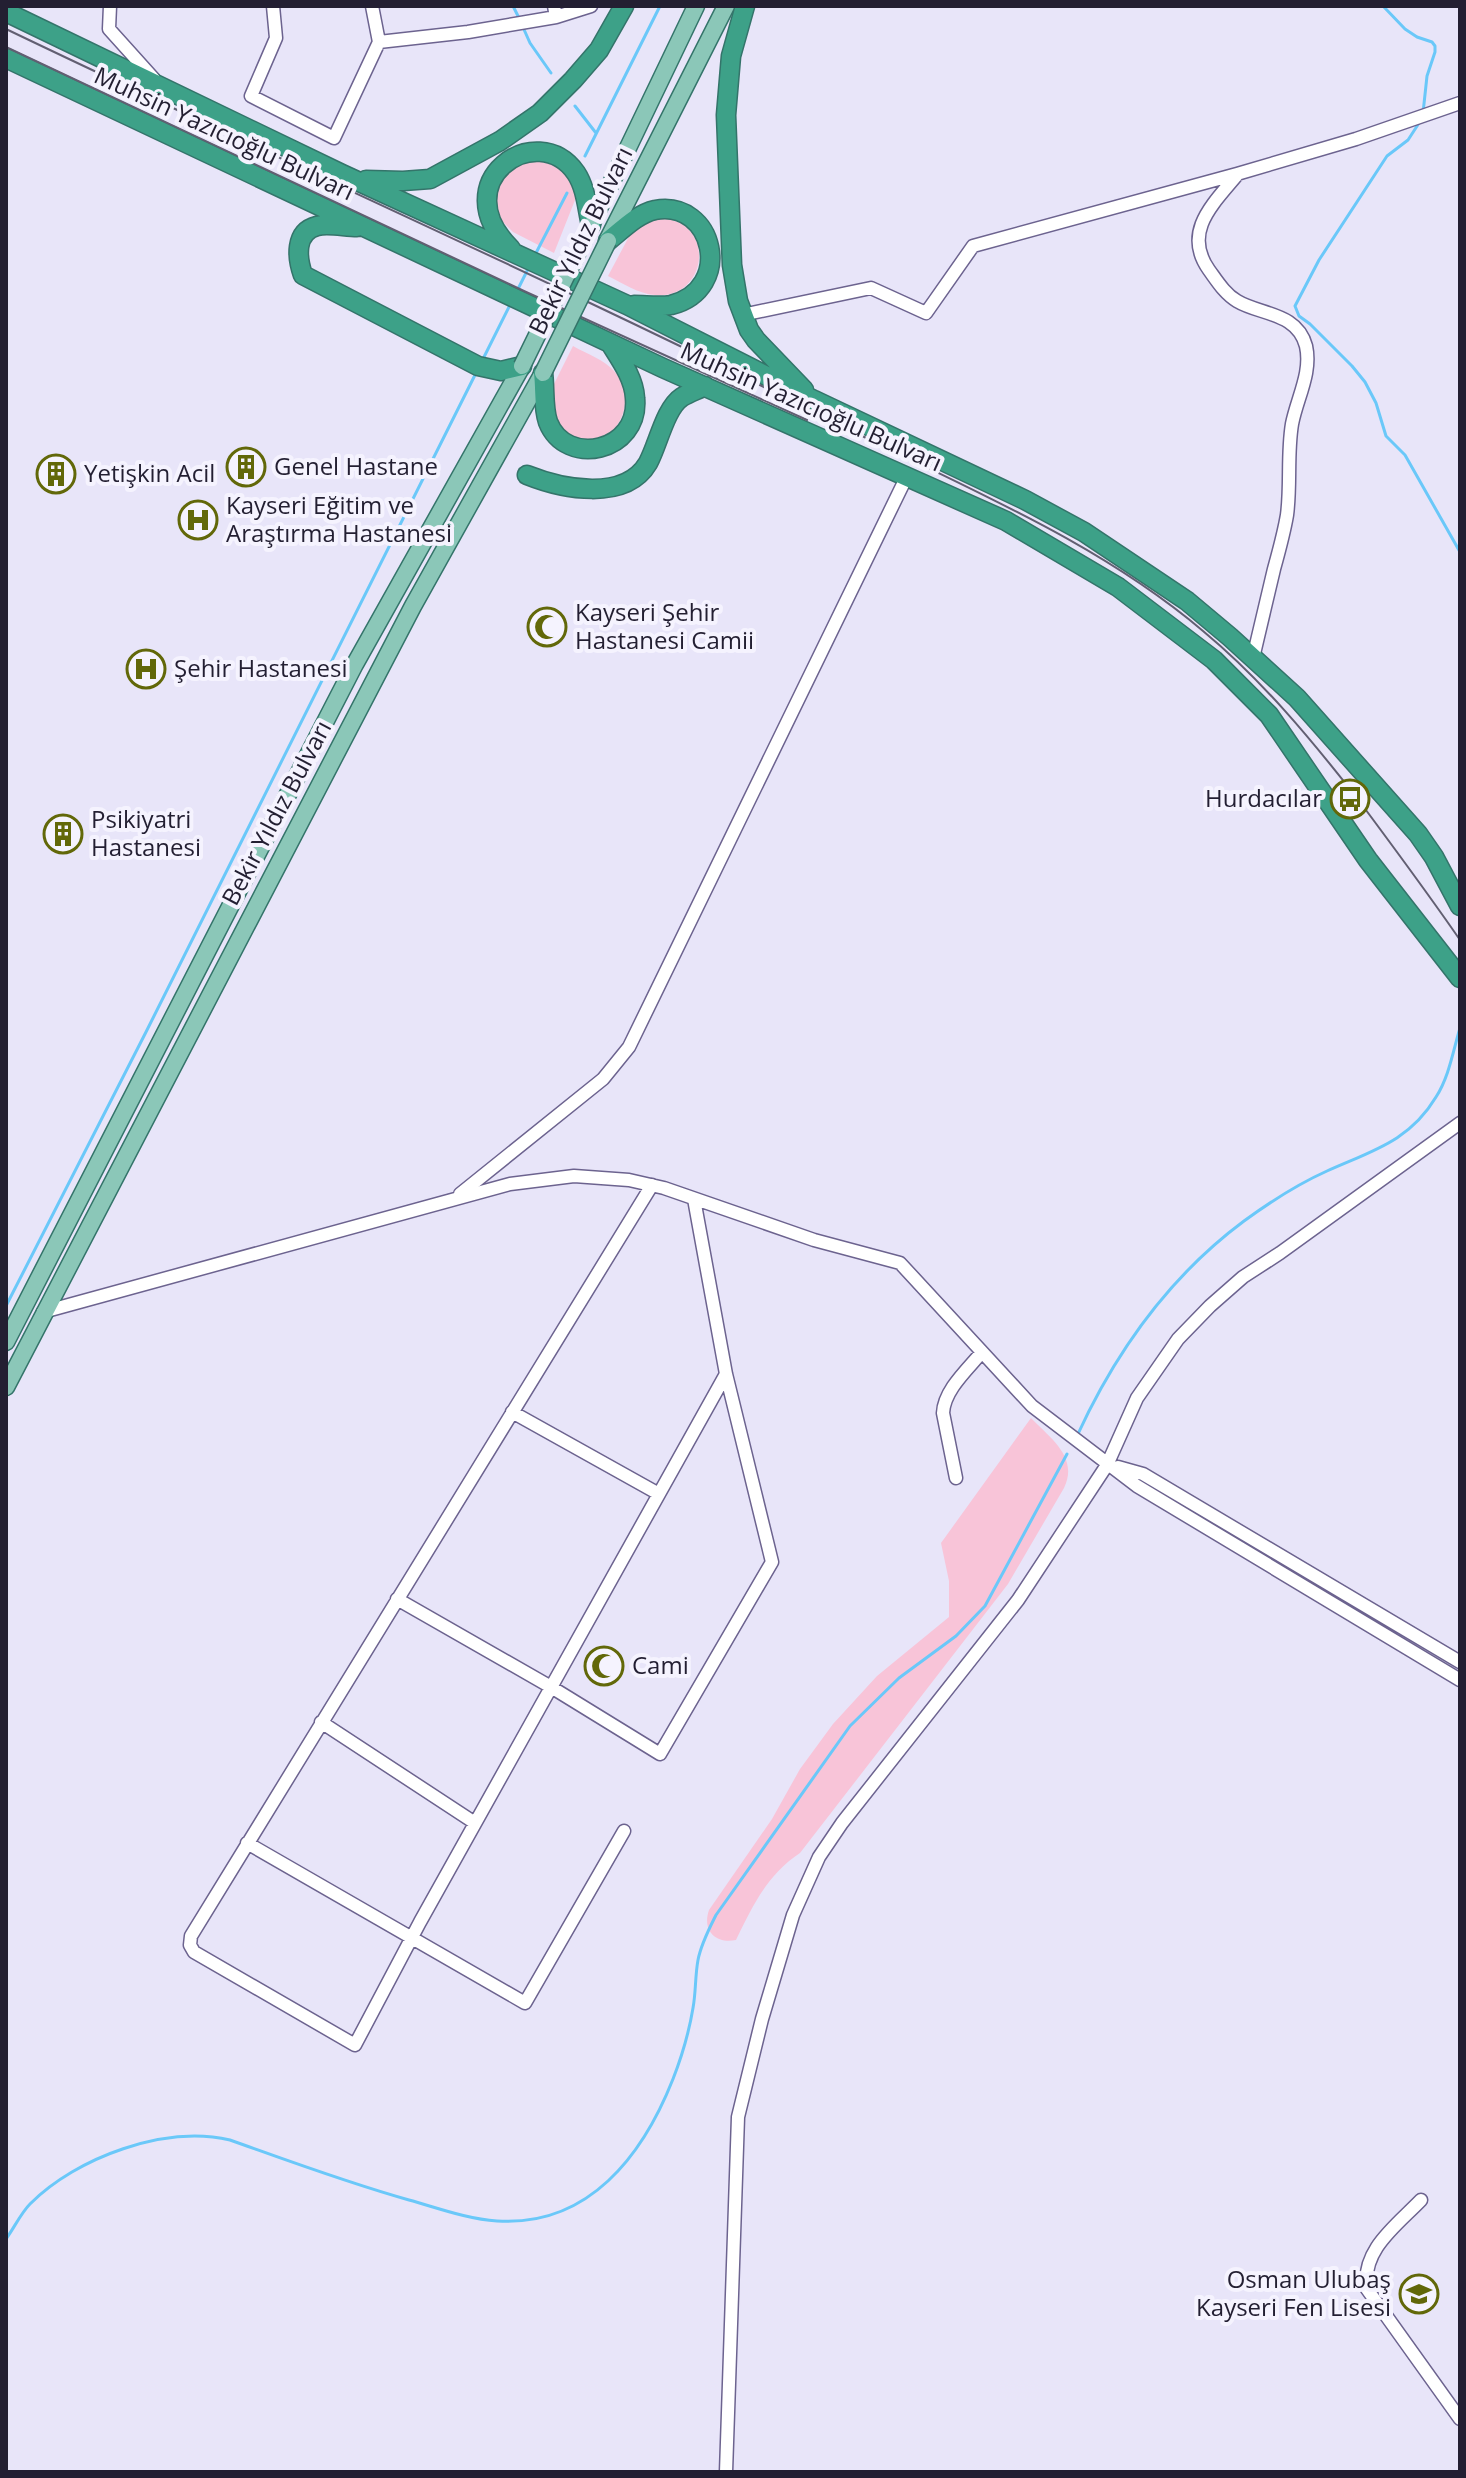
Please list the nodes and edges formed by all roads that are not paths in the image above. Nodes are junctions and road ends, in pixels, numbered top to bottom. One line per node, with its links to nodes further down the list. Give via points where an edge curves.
1 (110, 6): 13 (street, via 109,29)
2 (273, 6): 11 (street, via 276,38 251,96 334,138)
3 (372, 6): 11 (street)
4 (591, 6): 10 (street)
5 (624, 6): 15 (highway, via 599,50 573,80 540,113 500,141 430,179 371,181)
6 (696, 6): 17 (main road, Bekir Yıldız Bulvarı)
7 (726, 6): 19 (main road, Bekir Yıldız Bulvarı)
8 (745, 6): 22 (highway, via 731,56 726,115 732,265)
9 (6, 12): 13 (highway, Muhsin Yazıcıoğlu Bulvarı)
10 (555, 12): 11 (street, via 468,32)
11 (379, 42)
12 (6, 58): 18 (highway, Muhsin Yazıcıoğlu Bulvarı)
13 (161, 87): 15 (highway, Muhsin Yazıcıoğlu Bulvarı)
14 (1460, 103): 16 (street)
15 (342, 174): 20 (highway, Muhsin Yazıcıoğlu Bulvarı)
16 (1237, 174): 22 (street, via 973,246 926,313 871,288); 32 (street, via 1199,227 1200,256 1231,297 1271,312 1295,329 1307,359 1290,439 1284,532)
17 (591, 225): 20 (highway, via 583,188 572,168 549,154 523,154 499,168 486,191 491,220); 24 (main road, Bekir Yıldız Bulvarı, bridge)
18 (366, 228): 23 (highway, Muhsin Yazıcıoğlu Bulvarı, bridge); 24 (highway, via 318,226 305,233 297,255 303,275 478,366 501,371)
19 (608, 241): 21 (highway, via 645,213 660,210 685,215 708,241 708,273 689,297 666,306); 26 (main road, Bekir Yıldız Bulvarı, bridge)
20 (513, 251): 21 (highway, Muhsin Yazıcıoğlu Bulvarı, bridge)
21 (627, 305): 28 (highway, Muhsin Yazıcıoğlu Bulvarı)
22 (742, 315): 28 (highway, via 756,340)
23 (608, 341): 25 (highway, Muhsin Yazıcıoğlu Bulvarı); 26 (highway, via 625,367 636,399 628,428 608,446 582,448 556,432 548,420)
24 (522, 366): 40 (main road, Bekir Yıldız Bulvarı, via 355,664)
25 (663, 368): 27 (highway, Muhsin Yazıcıoğlu Bulvarı); 29 (highway)
26 (543, 373): 39 (main road, Bekir Yıldız Bulvarı, via 413,606)
27 (705, 386): 29 (highway, via 679,398); 31 (highway, Muhsin Yazıcıoğlu Bulvarı)
28 (814, 400): 32 (highway, Muhsin Yazıcıoğlu Bulvarı, via 1084,532 1187,601)
29 (667, 418): 30 (highway, via 648,463 622,484 576,488)
30 (527, 475)
31 (907, 476): 34 (highway, Muhsin Yazıcıoğlu Bulvarı, via 1006,521 1118,587 1214,660 1269,715 1368,860); 37 (street, via 629,1047 603,1079)
32 (1253, 658): 33 (highway, Muhsin Yazıcıoğlu Bulvarı, via 1297,698 1418,834)
33 (1460, 906)
34 (1460, 978)
35 (1460, 1123): 45 (street, via 1210,1306 1150,1377)
36 (652, 1185): 37 (street, via 611,1177 556,1177); 38 (street); 44 (street)
37 (455, 1198): 39 (street)
38 (694, 1199): 41 (street, via 900,1263); 42 (street)
39 (43, 1312): 43 (main road, Bekir Yıldız Bulvarı)
40 (6, 1342)
41 (982, 1352): 45 (street, via 1032,1406); 46 (street, via 944,1403)
42 (726, 1374): 47 (street); 51 (street, via 772,1562 660,1754)
43 (6, 1387)
44 (512, 1412): 47 (street); 48 (street)
45 (1107, 1465): 49 (street, via 1143,1474); 50 (street); 59 (street, via 1018,1600 830,1840 801,1894 738,2117)
46 (956, 1478)
47 (659, 1494): 51 (street)
48 (397, 1599): 51 (street); 52 (street)
49 (1460, 1662)
50 (1460, 1680)
51 (551, 1687): 53 (street)
52 (321, 1722): 53 (street); 55 (street)
53 (475, 1823): 56 (street)
54 (624, 1831): 56 (street, via 525,2003)
55 (247, 1843): 56 (street); 56 (street, via 191,1936 197,1954 355,2045)
56 (411, 1939)
57 (1421, 2200): 58 (street, via 1371,2254 1367,2289)
58 (1460, 2419)
59 (726, 2472)

